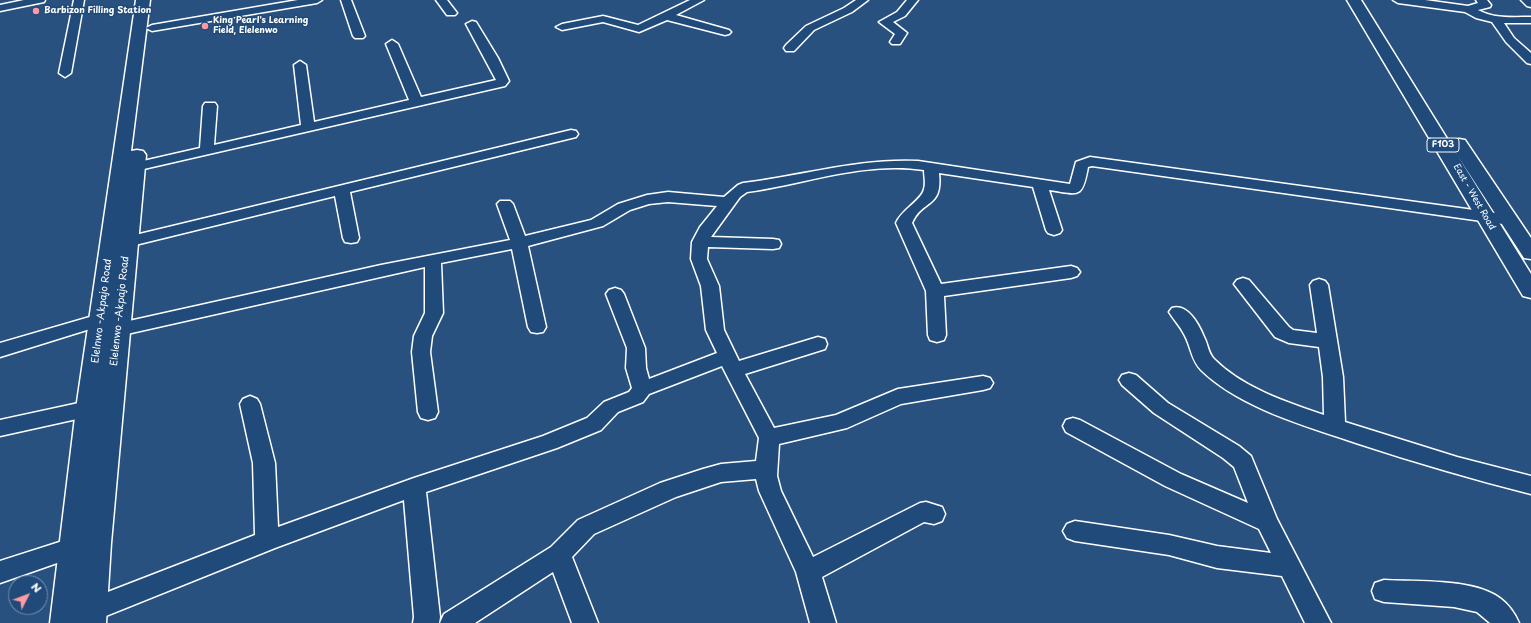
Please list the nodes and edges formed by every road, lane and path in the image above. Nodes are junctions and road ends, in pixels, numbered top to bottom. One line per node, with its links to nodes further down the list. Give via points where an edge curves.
1 (40, 0): 18 (street)
2 (79, 0): 34 (street)
3 (143, 0): 63 (main road, Elelnwo -Akpajo Road)
4 (156, 0): 26 (main road, Elelenwo -Akpajo Road)
5 (317, 0): 16 (street)
6 (346, 0): 28 (street)
7 (441, 0): 20 (street)
8 (700, 0): 21 (street)
9 (863, 0): 31 (street, via 810,28)
10 (913, 0): 29 (street, via 901,14 885,22 901,33)
11 (1354, 0): 46 (main road, East - West Road / F103)
12 (1369, 0): 47 (main road, East - West Road / F103, via 1419,86)
13 (1398, 0): 19 (street)
14 (1481, 0): 19 (street, via 1486,5)
15 (1526, 0): 17 (street)
16 (297, 2): 26 (street)
17 (1531, 4)
18 (0, 8)
19 (1468, 9): 22 (street, via 1480,16)
20 (451, 13)
21 (667, 16): 25 (street, via 639,29 603,19); 27 (street)
22 (1496, 20): 23 (street); 32 (street, via 1510,40)
23 (1531, 20)
24 (472, 24): 35 (street, via 492,58 502,83)
25 (562, 27)
26 (152, 28): 40 (main road, Elelenwo -Akpajo Road)
27 (725, 32)
28 (359, 36)
29 (896, 42)
30 (392, 44): 35 (street)
31 (790, 48)
32 (1531, 60)
33 (300, 65): 37 (street)
34 (65, 73)
35 (416, 103): 37 (street)
36 (210, 106): 39 (street)
37 (308, 127): 39 (street)
38 (572, 134): 43 (street)
39 (207, 150): 40 (street)
40 (135, 167): 50 (main road, Elelenwo -Akpajo Road)
41 (931, 167): 42 (street); 44 (street, via 896,164 834,171 774,184 746,187 738,191); 59 (street, via 932,191 928,198 907,215 904,223)
42 (1040, 184): 46 (street, via 1070,189 1077,187 1081,166 1090,161); 48 (street)
43 (342, 190): 49 (street); 50 (street)
44 (728, 202): 51 (street); 52 (street, via 668,197 647,200 624,207 597,223)
45 (505, 204): 52 (street)
46 (1484, 216): 47 (street); 60 (main road, East - West Road / F103)
47 (1510, 220): 54 (main road, East - West Road / F103)
48 (1054, 230)
49 (351, 238)
50 (127, 242): 63 (main road, Elelenwo -Akpajo Road)
51 (700, 242): 53 (street); 69 (street, via 699,259 710,286 714,329)
52 (519, 243): 55 (street); 64 (street)
53 (773, 244)
54 (1531, 253)
55 (433, 261): 63 (street); 75 (street, via 434,313 423,336 421,352)
56 (1071, 272): 59 (street)
57 (1242, 284): 66 (street, via 1282,332 1289,336)
58 (1319, 285): 66 (street)
59 (934, 291): 65 (street)
60 (1531, 291)
61 (615, 294): 72 (street, via 636,348 636,368)
62 (1178, 312): 77 (street, via 1194,337 1200,356 1225,379 1290,412)
63 (109, 325): 68 (street); 74 (main road, Elelnwo -Akpajo Road); 93 (main road, Elelenwo -Akpajo Road)
64 (537, 327)
65 (937, 335)
66 (1327, 341): 77 (street, via 1333,377)
67 (818, 344): 69 (street)
68 (0, 350)
69 (731, 363): 72 (street); 79 (street)
70 (1129, 380): 84 (street, via 1161,408 1243,462)
71 (983, 383): 79 (street, via 898,397 840,422)
72 (642, 389): 82 (street, via 636,397 611,407 594,424 586,428)
73 (250, 404): 86 (street, via 264,463)
74 (88, 410): 78 (street); 87 (main road, Elelnwo -Akpajo Road)
75 (428, 412)
76 (1073, 426): 84 (street, via 1173,480)
77 (1335, 427): 81 (street, via 1414,454)
78 (0, 428)
79 (769, 438): 80 (street)
80 (767, 469): 88 (street, via 721,473 668,490 586,527); 91 (street, via 770,491)
81 (1531, 485)
82 (414, 487): 86 (street); 95 (street)
83 (934, 514): 91 (street, via 920,513)
84 (1267, 522): 89 (street)
85 (1075, 531): 89 (street, via 1169,545 1217,557)
86 (267, 541): 93 (street)
87 (72, 548): 90 (street); 94 (main road, Elelnwo -Akpajo Road)
88 (559, 555): 96 (street); 97 (street)
89 (1289, 566): 99 (street)
90 (0, 572)
91 (808, 572): 98 (street)
92 (1384, 591): 100 (street, via 1444,595 1479,601 1488,604)
93 (91, 617)
94 (65, 623)
95 (426, 623)
96 (452, 623)
97 (585, 623)
98 (823, 623)
99 (1318, 623)
100 (1506, 623)

